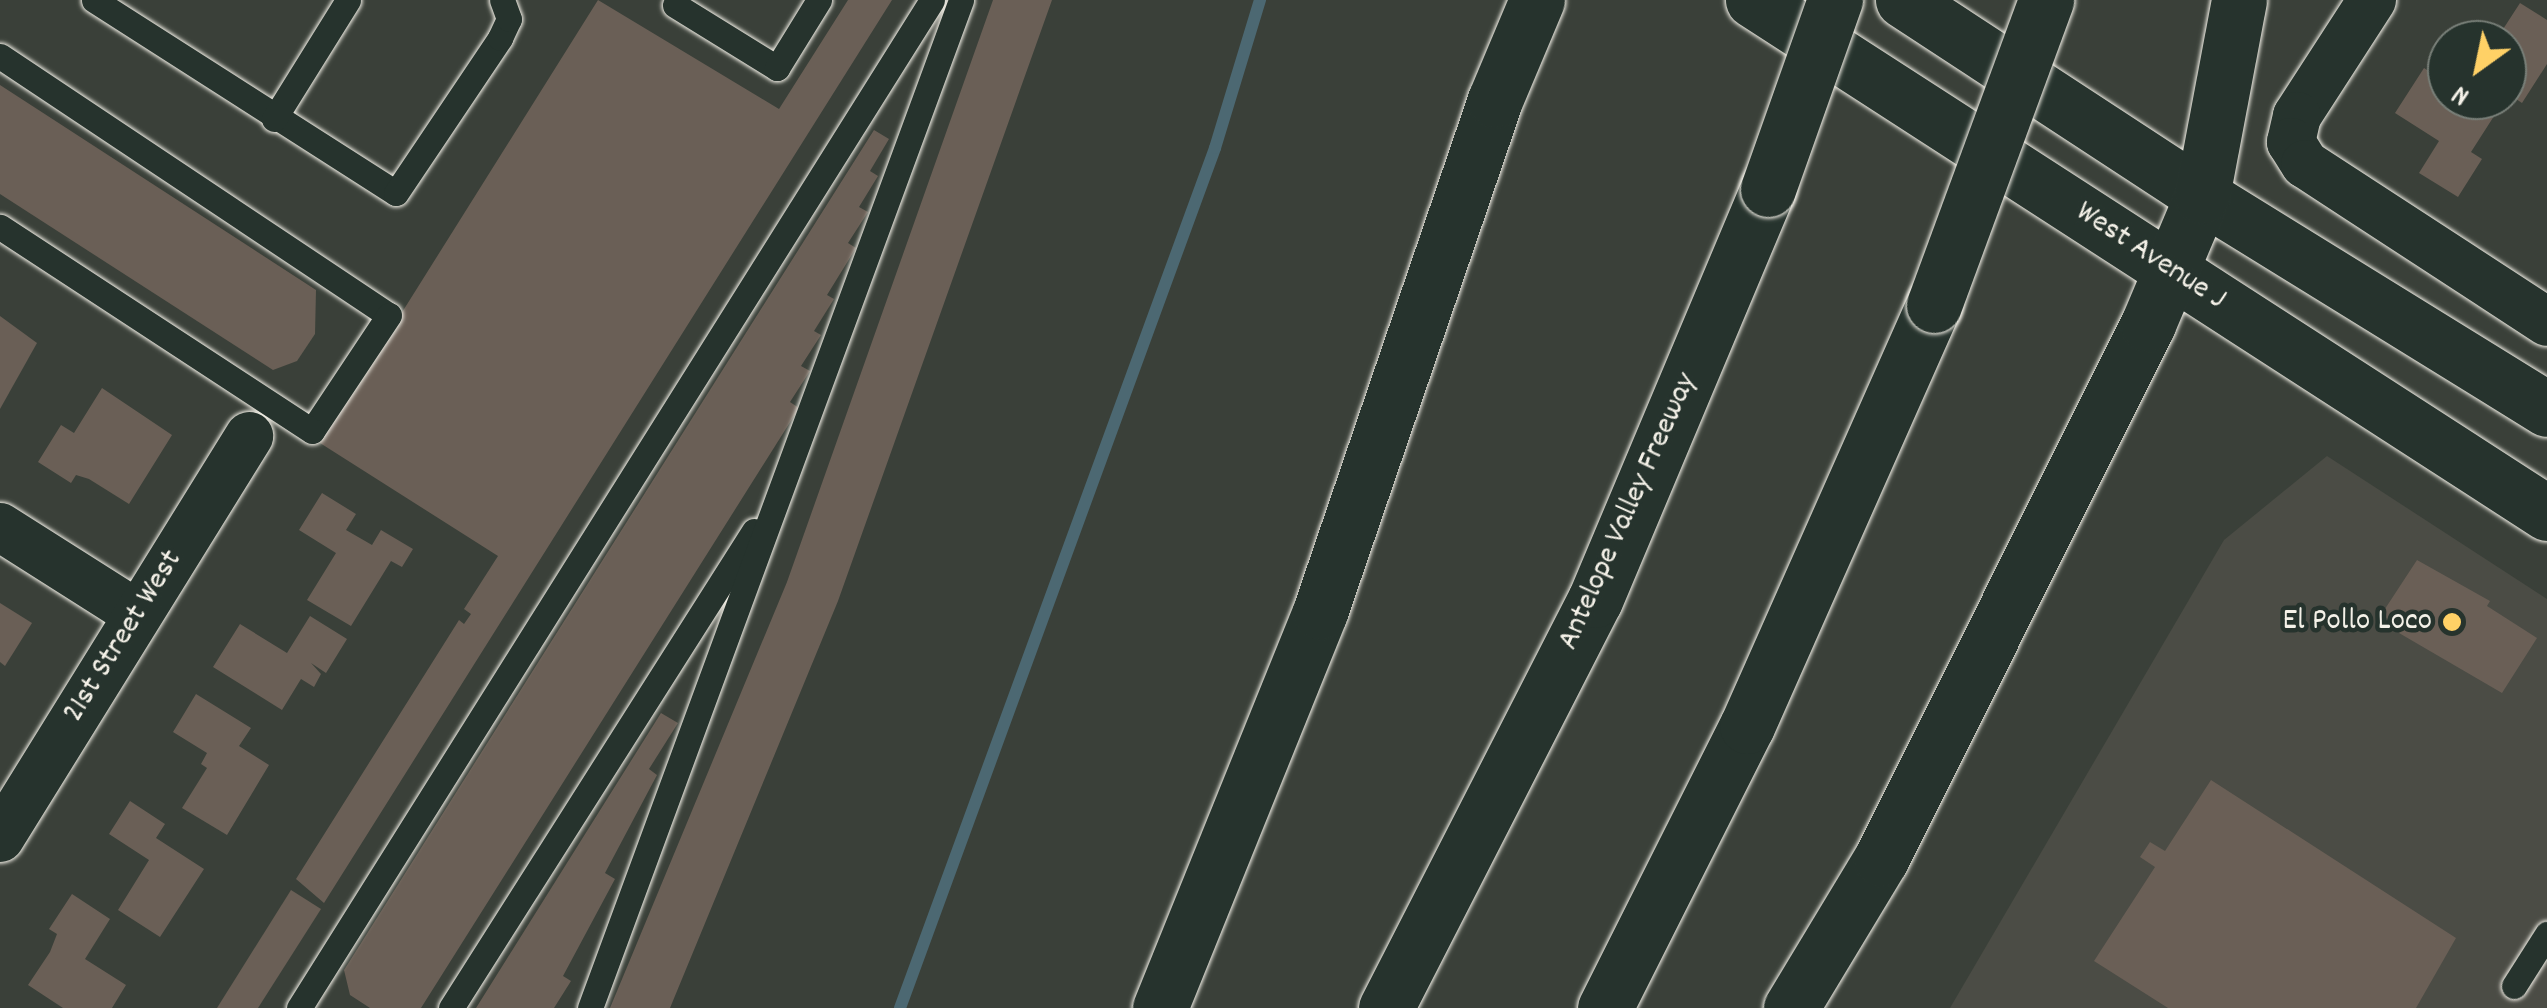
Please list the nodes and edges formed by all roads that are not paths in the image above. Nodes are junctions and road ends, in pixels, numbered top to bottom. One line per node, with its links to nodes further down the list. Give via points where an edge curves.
1 (94, 0): 16 (lane)
2 (348, 0): 16 (lane)
3 (502, 0): 16 (lane, via 509,19 500,38 396,193)
4 (818, 0): 14 (lane, via 777,68)
5 (932, 0): 30 (lane)
6 (960, 0): 23 (lane)
7 (1537, 0): 33 (main road, via 1494,100 1320,612)
8 (1753, 0): 19 (main road, West Avenue J)
9 (1835, 0): 34 (main road, Antelope Valley Freeway, bridge, via 1768,189 1595,600)
10 (1903, 0): 17 (main road)
11 (2046, 0): 35 (main road, bridge, via 1934,305 1747,726)
12 (2239, 0): 17 (main road)
13 (2372, 0): 20 (street, via 2297,116 2291,142 2304,164)
14 (674, 2)
15 (0, 56): 18 (lane, via 389,315 312,431)
16 (274, 119)
17 (2202, 196): 19 (main road); 21 (main road)
18 (0, 227)
19 (2171, 270): 24 (main road, West Avenue J); 36 (main road, via 1880,859)
20 (2547, 322)
21 (2547, 408)
22 (249, 436): 26 (street, 21st Street West)
23 (780, 490): 31 (lane); 32 (lane)
24 (2547, 513)
25 (0, 527): 26 (street)
26 (137, 614): 27 (street, 21st Street West)
27 (0, 838)
28 (2547, 934): 29 (lane)
29 (2514, 986)
30 (298, 1008)
31 (452, 1008)
32 (590, 1008)
33 (1160, 1008)
34 (1386, 1008)
35 (1605, 1008)
36 (1791, 1008)

